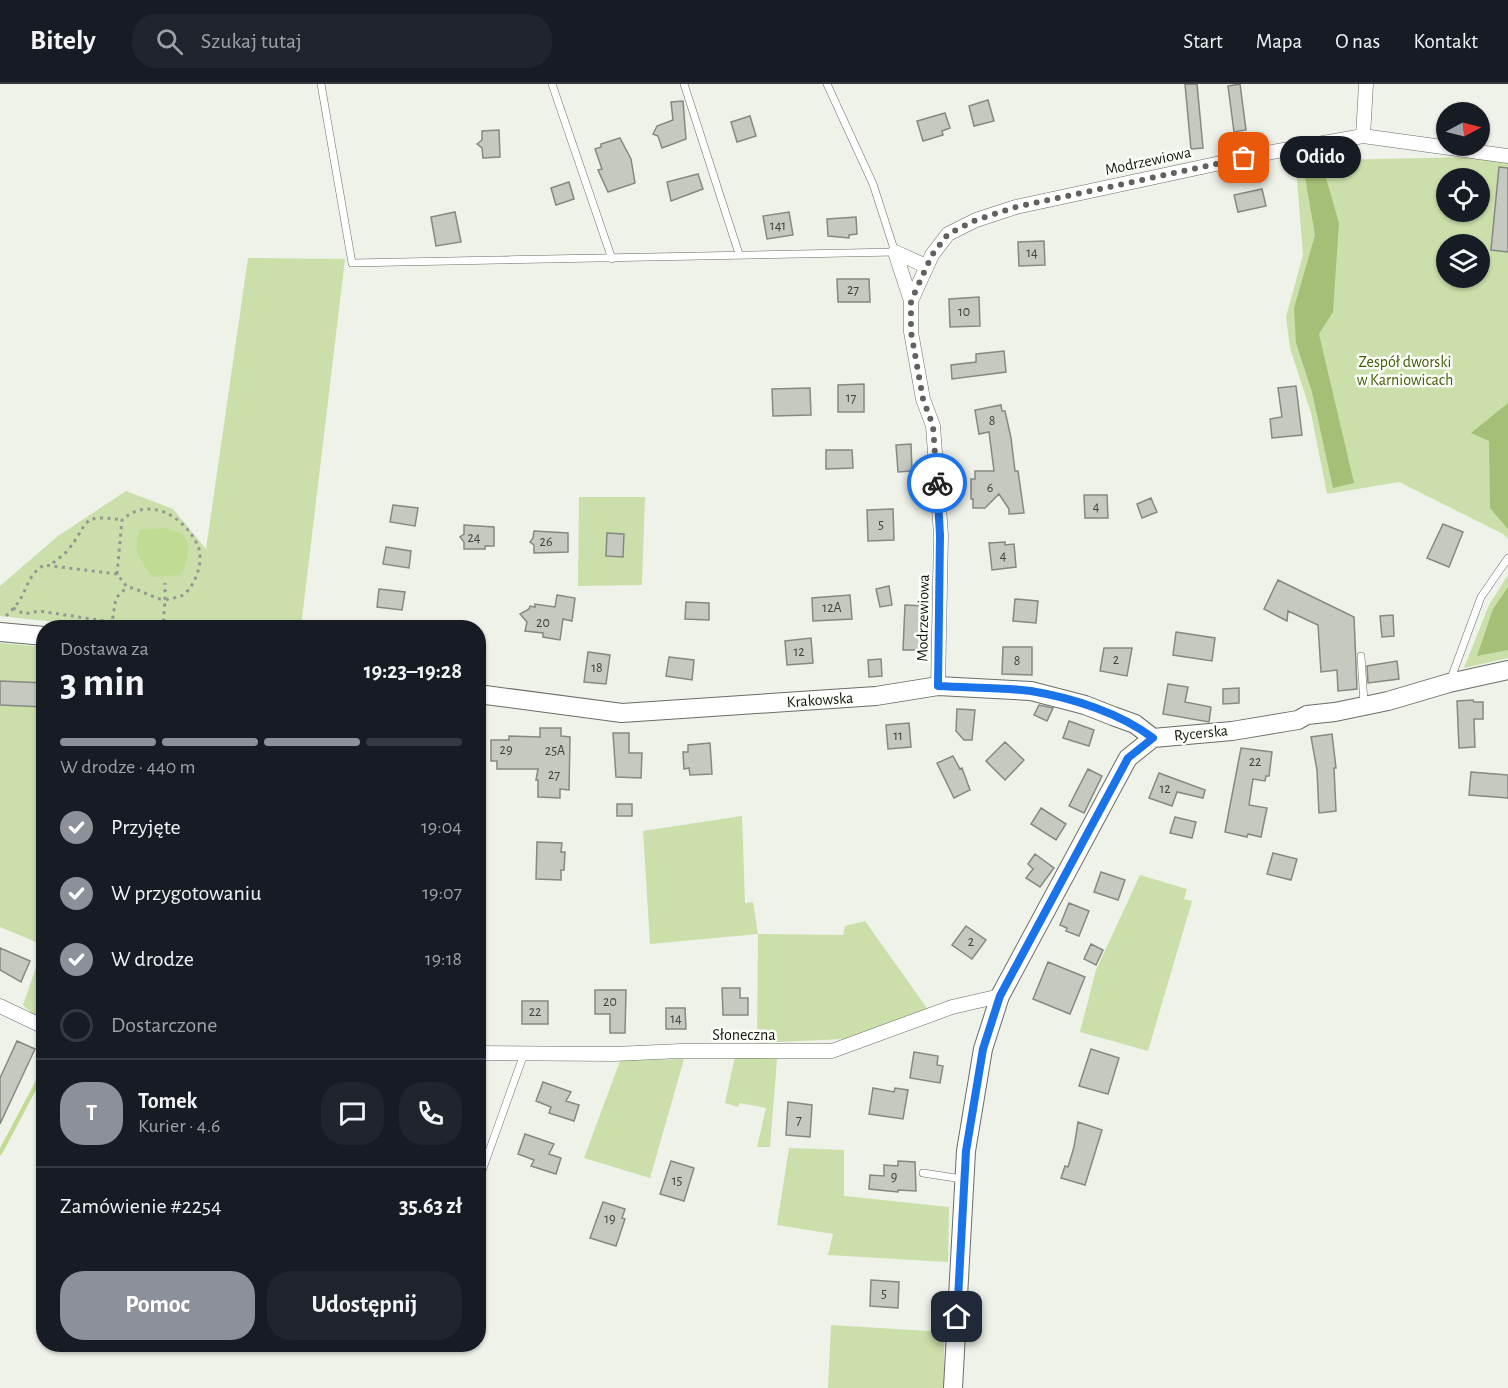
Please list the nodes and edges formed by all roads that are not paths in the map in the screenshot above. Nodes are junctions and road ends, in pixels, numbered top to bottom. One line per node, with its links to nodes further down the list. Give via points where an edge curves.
1 (321, 84): 10 (lane, via 352,263)
2 (552, 84): 10 (lane)
3 (684, 84): 9 (lane)
4 (827, 84): 8 (lane, via 873,183)
5 (1366, 84): 6 (street)
6 (1363, 136): 7 (street, Modrzewiowa); 11 (street, Modrzewiowa, via 1016,207 948,234)
7 (1508, 156)
8 (894, 252): 9 (lane); 11 (street); 12 (street, Modrzewiowa)
9 (739, 254): 10 (lane)
10 (612, 259)
11 (927, 266): 12 (street, Modrzewiowa)
12 (911, 301): 19 (street, Modrzewiowa, via 911,332 923,399 933,426 939,513)
13 (1508, 558): 18 (lane, via 1481,597)
14 (2, 626): 15 (street)
15 (36, 634)
16 (1361, 656): 21 (lane)
17 (1508, 670): 18 (street, Rycerska)
18 (1449, 683): 21 (street, Rycerska)
19 (938, 686): 20 (street, Krakowska, via 876,696 622,713); 22 (street, Krakowska, via 1038,693 1135,724)
20 (486, 695)
21 (1364, 705): 22 (street, Rycerska, via 1232,731)
22 (1153, 738): 23 (street, Rycerska, via 1128,758)
23 (1000, 996): 27 (street, Słoneczna, via 952,1007 832,1051); 30 (street, Rycerska, via 983,1049)
24 (0, 1006): 25 (street)
25 (36, 1023)
26 (486, 1053): 27 (street, Słoneczna)
27 (524, 1054): 28 (lane)
28 (486, 1160)
29 (923, 1173): 30 (lane)
30 (965, 1180): 31 (street, Rycerska)
31 (953, 1388)

